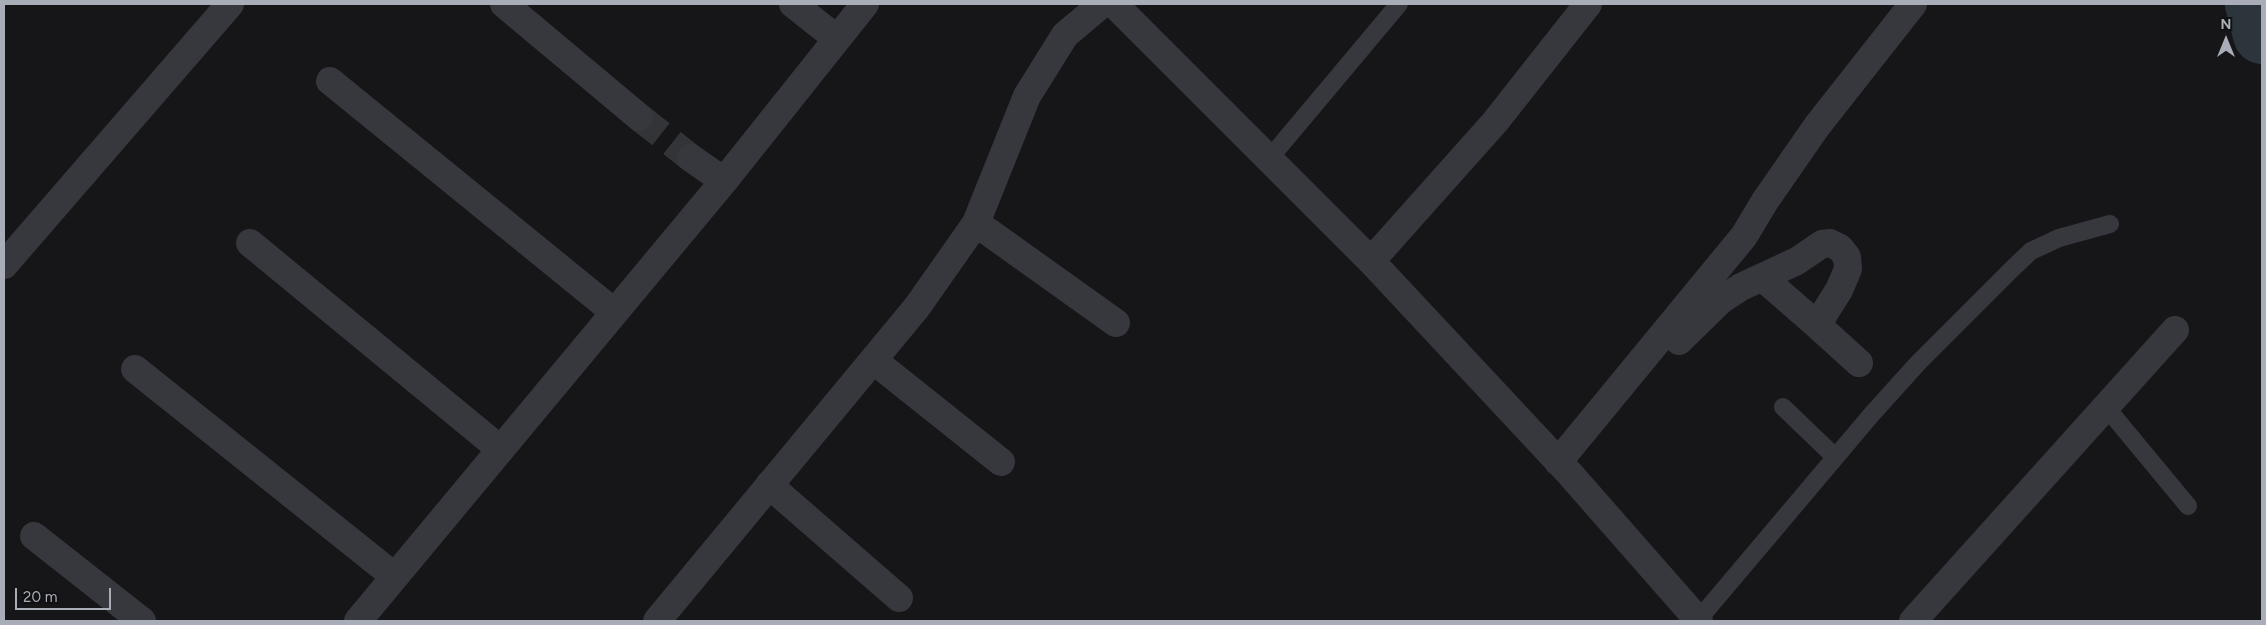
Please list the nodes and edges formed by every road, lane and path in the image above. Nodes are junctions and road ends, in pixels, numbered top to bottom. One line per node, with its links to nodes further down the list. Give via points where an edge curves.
1 (230, 4): 20 (street)
2 (504, 4): 12 (street)
3 (793, 4): 10 (street)
4 (865, 4): 10 (street)
5 (1102, 4): 16 (street, via 1066,35 1027,96)
6 (1114, 4): 14 (street)
7 (1399, 4): 14 (lane)
8 (1588, 4): 19 (street, via 1495,122)
9 (1913, 4): 34 (street, via 1817,126 1744,236)
10 (836, 38): 15 (street)
11 (330, 81): 22 (street)
12 (639, 117)
13 (691, 158): 15 (street)
14 (1269, 159): 19 (street)
15 (724, 181): 22 (street)
16 (976, 223): 23 (street); 26 (street, via 917,307)
17 (2110, 224): 32 (lane, via 2059,238 2031,251 1918,363)
18 (250, 243): 31 (street)
19 (1371, 261): 34 (street)
20 (4, 265)
21 (1763, 278): 24 (street); 24 (street, via 1822,244 1830,243 1840,248 1847,257 1848,269); 34 (street, via 1741,287 1704,314)
22 (614, 312): 31 (street)
23 (1116, 323)
24 (1817, 325): 27 (street)
25 (2175, 330): 30 (street)
26 (873, 360): 33 (street); 35 (street)
27 (1859, 363)
28 (134, 369): 38 (street)
29 (1783, 407): 32 (lane)
30 (2106, 407): 36 (lane); 44 (street)
31 (500, 449): 38 (street)
32 (1834, 456): 40 (lane)
33 (1001, 462)
34 (1564, 468): 40 (street)
35 (769, 485): 39 (street); 43 (street)
36 (2188, 506)
37 (34, 536): 41 (street)
38 (394, 576): 42 (street)
39 (899, 598)
40 (1694, 618)
41 (142, 621)
42 (358, 621)
43 (657, 621)
44 (1913, 621)

